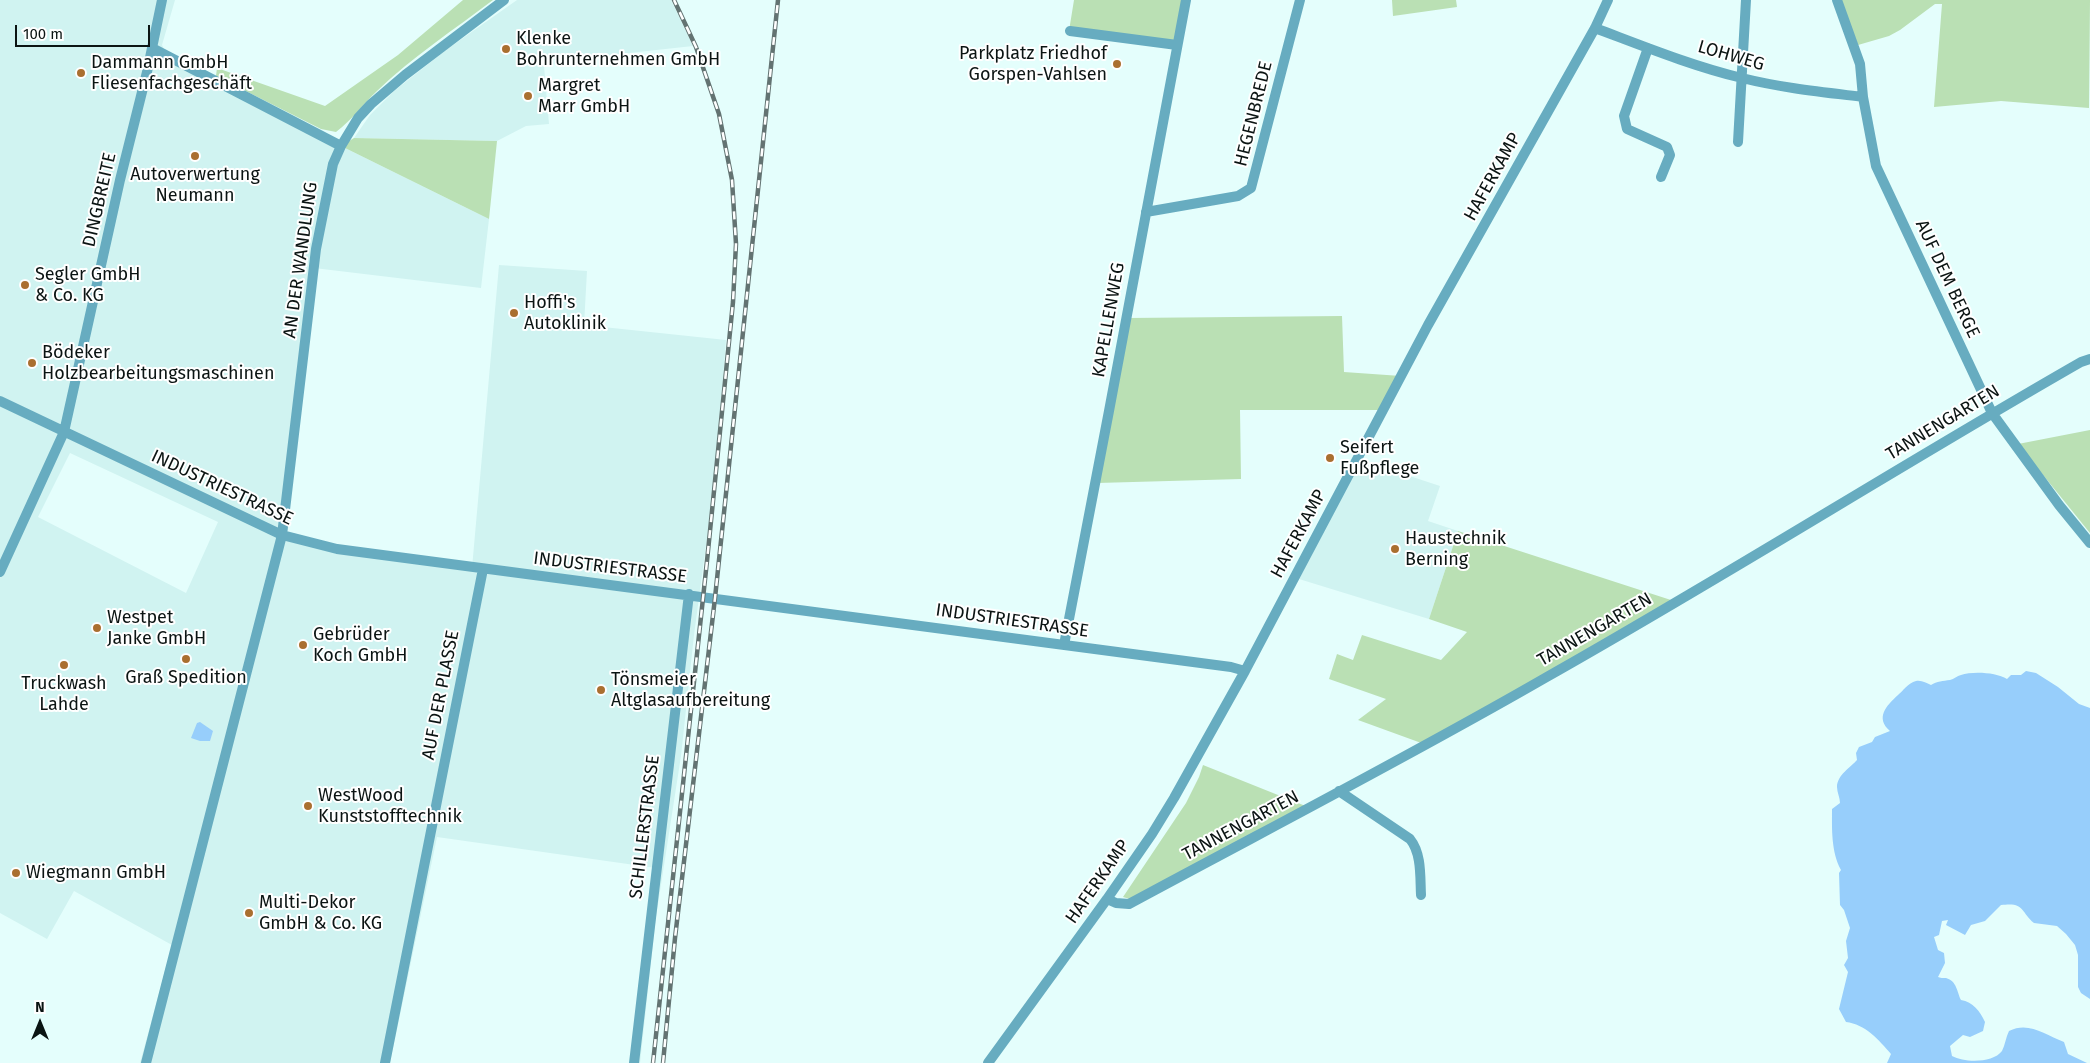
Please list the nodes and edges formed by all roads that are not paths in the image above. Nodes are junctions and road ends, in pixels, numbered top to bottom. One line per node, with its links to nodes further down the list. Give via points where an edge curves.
1 (162, 0): 11 (street, DINGBREITE)
2 (504, 0): 16 (street, AN DER WANDLUNG, via 398,80 358,118)
3 (1186, 0): 10 (street, KAPELLENWEG)
4 (1300, 0): 18 (street, HEGENBREDE, via 1251,188 1238,196)
5 (1608, 0): 8 (street, HAFERKAMP)
6 (1746, 0): 13 (street)
7 (1837, 0): 14 (street, AUF DEM BERGE, via 1860,64)
8 (1595, 28): 12 (street, LOHWEG); 29 (street, HAFERKAMP, via 1428,325)
9 (1070, 31): 10 (street)
10 (1177, 45): 18 (street, KAPELLENWEG)
11 (152, 48): 16 (street); 22 (street, DINGBREITE)
12 (1648, 48): 13 (street, LOHWEG); 17 (street, via 1624,116 1627,129 1667,147 1670,155)
13 (1742, 78): 14 (street, LOHWEG); 15 (street)
14 (1863, 97): 21 (street, AUF DEM BERGE, via 1876,166)
15 (1738, 142)
16 (341, 146): 23 (street, AN DER WANDLUNG, via 333,164 318,234)
17 (1661, 177)
18 (1146, 212): 28 (street, KAPELLENWEG)
19 (2090, 359): 21 (street, TANNENGARTEN)
20 (0, 401): 22 (street, INDUSTRIESTRASSE)
21 (1992, 413): 24 (street, AUF DEM BERGE); 30 (street, TANNENGARTEN, via 1546,678)
22 (64, 432): 23 (street, INDUSTRIESTRASSE); 26 (street, DINGBREITE)
23 (282, 535): 25 (street, INDUSTRIESTRASSE, via 337,549); 33 (street, AN DER WANDLUNG)
24 (2090, 543)
25 (483, 570): 27 (street, INDUSTRIESTRASSE); 34 (street, AUF DER PLASSE)
26 (0, 572)
27 (689, 594): 28 (street, INDUSTRIESTRASSE); 35 (street, SCHILLERSTRASSE)
28 (1064, 645): 29 (street, INDUSTRIESTRASSE)
29 (1245, 671): 32 (street, HAFERKAMP, via 1174,798)
30 (1339, 791): 31 (street, via 1410,839 1418,855); 32 (street, TANNENGARTEN, via 1130,904)
31 (1421, 895)
32 (1107, 899): 36 (street, HAFERKAMP)
33 (146, 1063)
34 (385, 1063)
35 (634, 1063)
36 (988, 1063)

